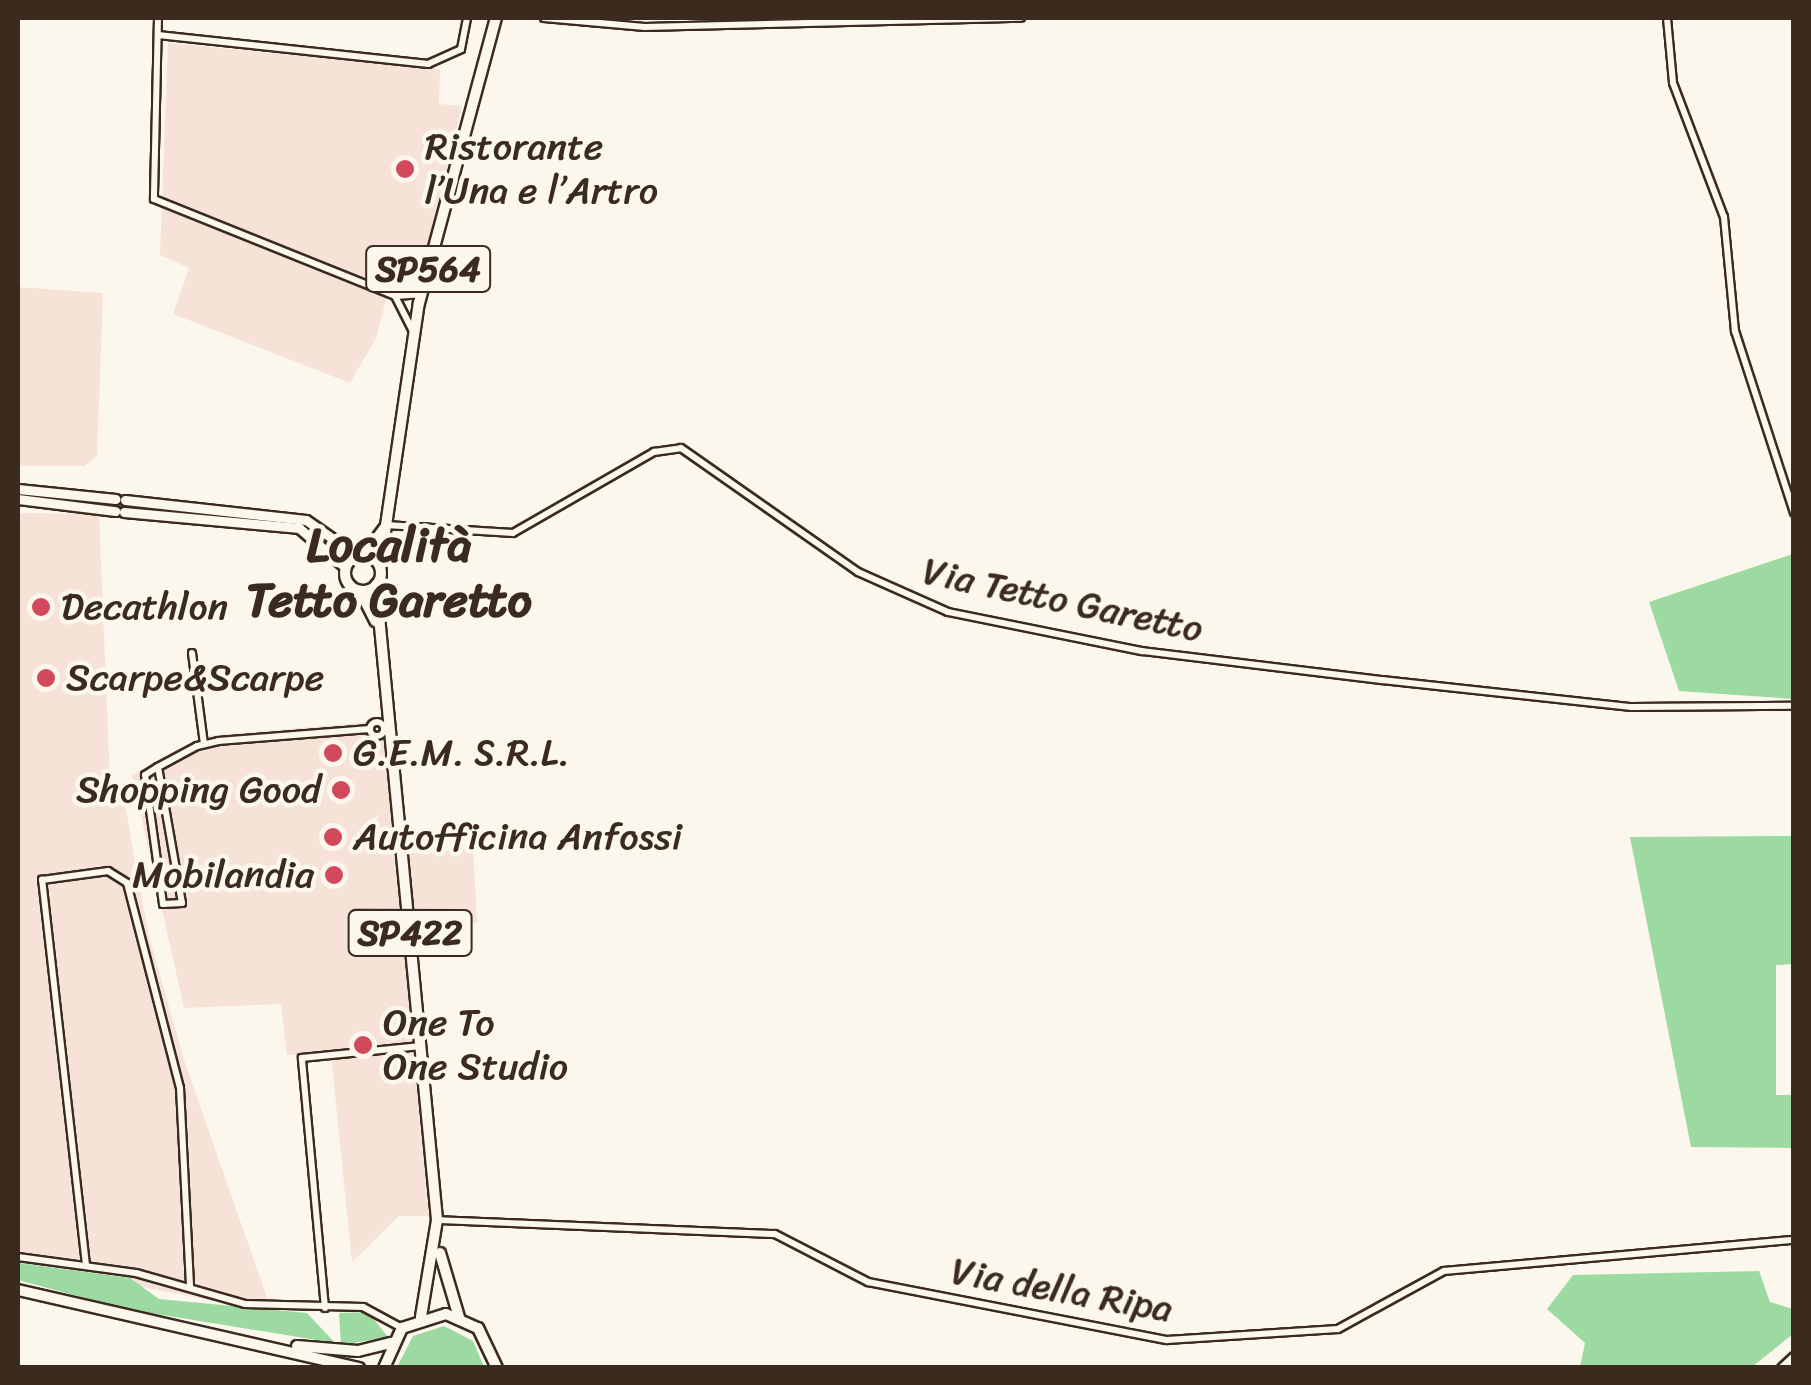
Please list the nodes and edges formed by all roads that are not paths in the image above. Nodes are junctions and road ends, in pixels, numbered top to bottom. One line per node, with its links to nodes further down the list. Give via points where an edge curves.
1 (158, 18): 7 (street)
2 (467, 18): 7 (street, via 461,49 428,64)
3 (496, 18): 9 (main road, SP564)
4 (544, 18): 5 (street, via 645,28)
5 (1022, 18)
6 (1667, 18): 14 (street, via 1674,83 1724,217 1738,344)
7 (158, 36): 8 (street, via 154,199)
8 (395, 296): 9 (street); 10 (street)
9 (420, 298): 10 (street); 11 (main road, SP564)
10 (400, 306): 11 (street)
11 (414, 334): 15 (main road, SP564)
12 (18, 490): 16 (street, via 306,520)
13 (18, 499): 18 (street, SP422, via 299,528)
14 (1794, 512)
15 (386, 525): 16 (main road, SP564); 17 (main road, SP564); 23 (street, Via Tetto Garetto, via 513,533 654,452 682,448 858,572 948,612 1142,652 1382,680 1632,707)
16 (360, 555): 17 (main road); 18 (main road)
17 (380, 566): 19 (main road, SP422)
18 (345, 567): 20 (main road, SP422)
19 (376, 585): 20 (main road); 21 (main road, SP422)
20 (360, 591): 21 (main road, SP422)
21 (378, 628): 24 (main road, SP422)
22 (192, 653): 25 (street)
23 (1794, 706)
24 (387, 729): 25 (street); 27 (main road, SP422)
25 (204, 744): 26 (street)
26 (158, 767): 26 (street, via 141,787 162,904 182,903)
27 (421, 1046): 28 (main road, SP422); 35 (street, via 302,1058)
28 (437, 1220): 29 (main road, SP422); 30 (street, Via della Ripa, via 776,1234 868,1282 1168,1340 1338,1330 1444,1271)
29 (437, 1237): 36 (main road, SP422); 37 (main road, SP422)
30 (1794, 1240)
31 (18, 1257): 32 (street)
32 (86, 1265): 33 (street); 33 (street, via 42,880 108,871 128,882 180,1088)
33 (190, 1288): 35 (street, via 264,1306)
34 (18, 1290): 40 (main road)
35 (325, 1308): 38 (street, via 363,1306)
36 (422, 1317): 37 (main road); 38 (main road)
37 (459, 1317): 44 (main road, via 487,1338)
38 (402, 1328): 39 (main road)
39 (391, 1343): 40 (main road); 43 (main road)
40 (322, 1353): 42 (main road)
41 (1794, 1358): 45 (street)
42 (359, 1368)
43 (384, 1368)
44 (497, 1368)
45 (1782, 1368)

